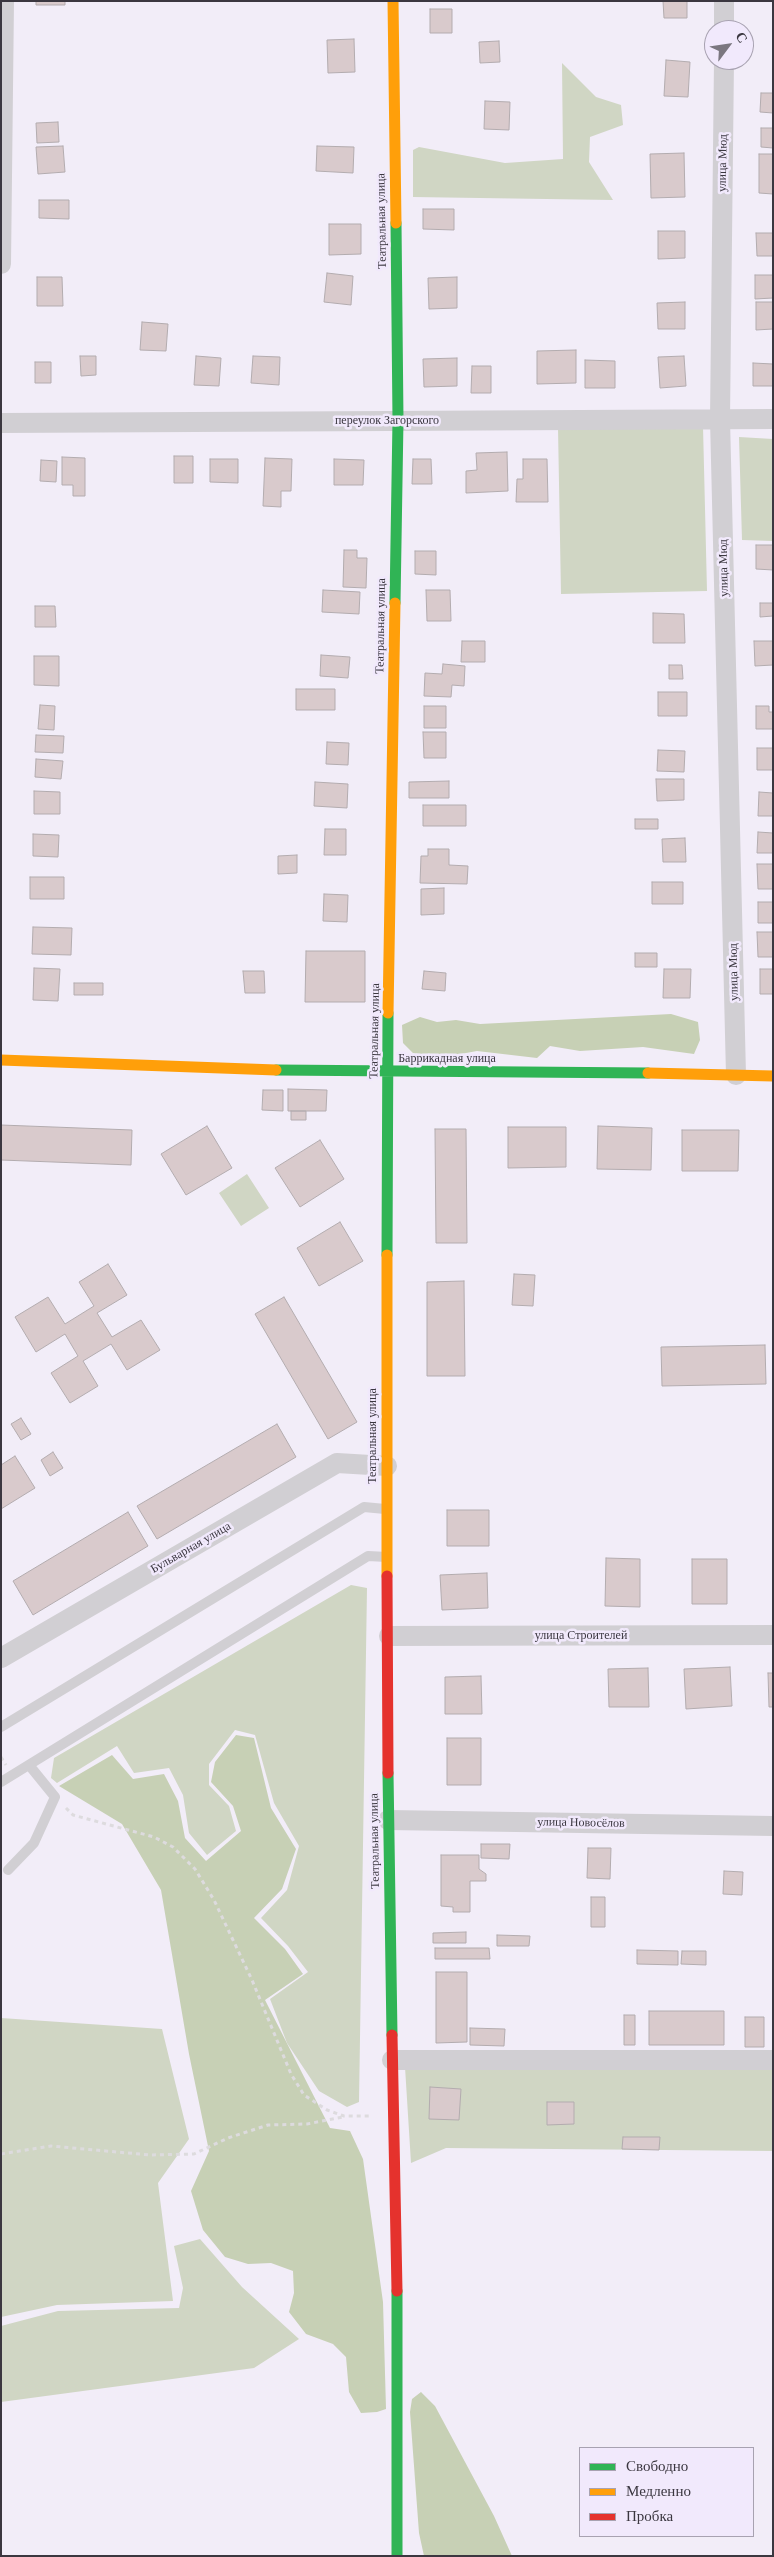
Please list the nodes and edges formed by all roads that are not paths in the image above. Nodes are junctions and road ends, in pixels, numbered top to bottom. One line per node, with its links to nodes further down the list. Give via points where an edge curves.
1 (4, 1): 6 (street)
2 (393, 1): 9 (main road, Театральная улица)
3 (724, 1): 4 (street)
4 (724, 20)
5 (724, 70): 7 (street, улица Мюд)
6 (1, 264)
7 (720, 419): 8 (street, переулок Загорского); 9 (street, переулок Загорского); 13 (street, улица Мюд)
8 (773, 419)
9 (398, 420): 10 (street, переулок Загорского); 12 (main road, Театральная улица)
10 (1, 423)
11 (1, 1060): 12 (main road, Баррикадная улица)
12 (388, 1073): 13 (main road, Баррикадная улица); 15 (main road, Театральная улица)
13 (736, 1075): 14 (main road, Баррикадная улица)
14 (773, 1076)
15 (387, 1466): 16 (main road, Театральная улица); 20 (street, Бульварная улица, via 337,1463)
16 (388, 1509): 17 (main road, Театральная улица); 21 (lane, via 364,1507)
17 (388, 1558): 19 (main road, Театральная улица); 22 (lane, via 368,1556)
18 (773, 1635): 19 (street, улица Строителей)
19 (389, 1636): 24 (main road, Театральная улица)
20 (1, 1658)
21 (1, 1727)
22 (29, 1765): 23 (lane); 26 (lane, via 55,1797 34,1843)
23 (1, 1782)
24 (388, 1820): 25 (street, улица Новосёлов); 27 (main road, Театральная улица)
25 (773, 1826)
26 (8, 1870)
27 (392, 2060): 28 (street); 29 (main road, Театральная улица, via 398,2356)
28 (773, 2060)
29 (397, 2556)

